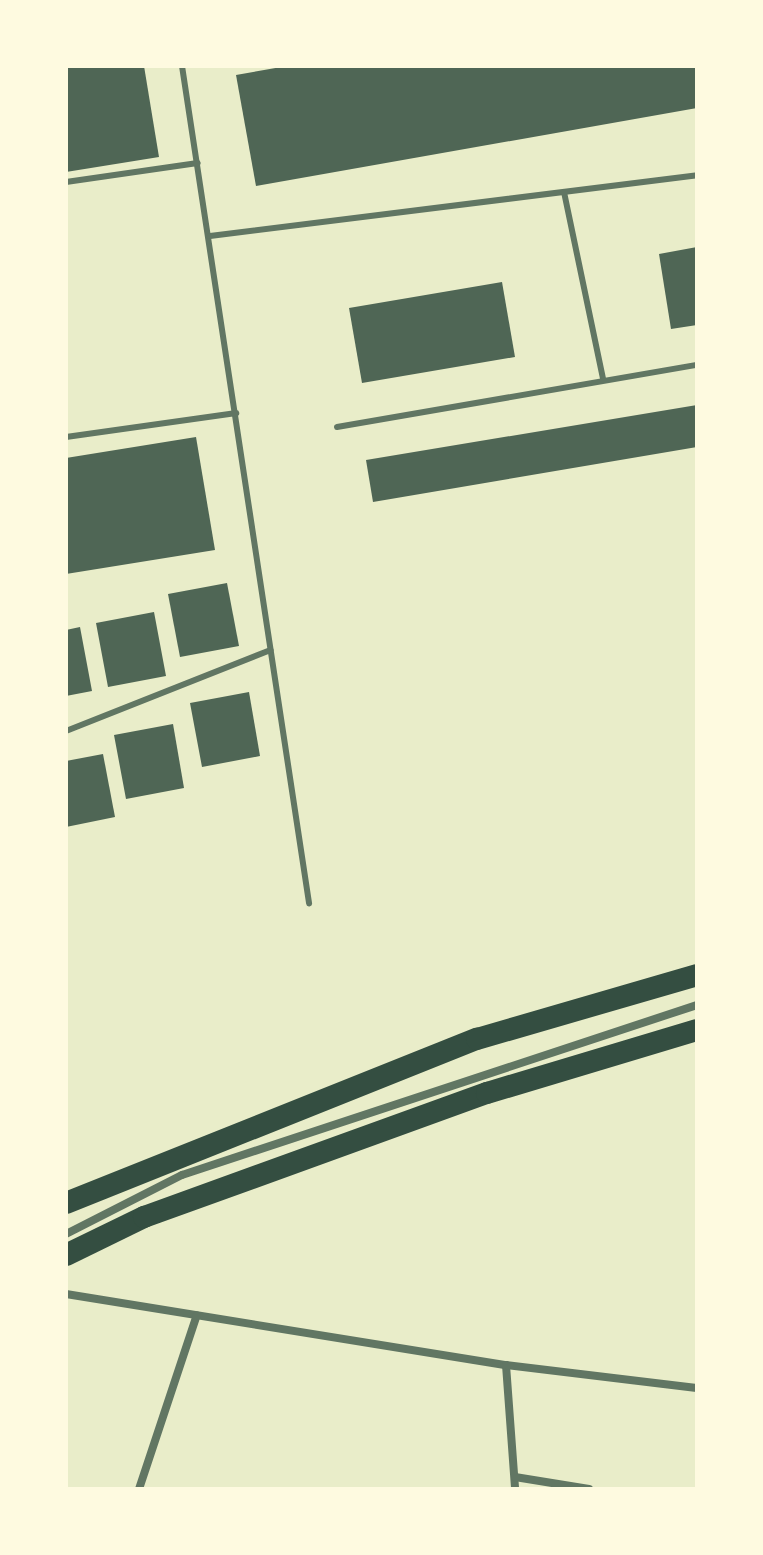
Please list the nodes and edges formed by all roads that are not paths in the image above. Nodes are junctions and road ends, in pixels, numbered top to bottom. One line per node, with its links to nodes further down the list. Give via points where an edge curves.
1 (182, 66): 2 (lane)
2 (198, 163): 4 (lane); 6 (lane)
3 (697, 175): 5 (lane)
4 (66, 182)
5 (564, 192): 6 (lane); 8 (lane)
6 (210, 236): 9 (lane)
7 (697, 365): 8 (lane)
8 (603, 379): 10 (lane)
9 (236, 413): 11 (lane); 12 (lane)
10 (337, 427)
11 (66, 437)
12 (271, 650): 13 (lane); 14 (lane)
13 (66, 731)
14 (309, 903)
15 (697, 975): 18 (highway, via 477,1039)
16 (697, 1005): 19 (street, via 182,1175)
17 (697, 1030): 20 (highway, via 487,1093 144,1217)
18 (66, 1203)
19 (66, 1234)
20 (66, 1255)
21 (66, 1294): 22 (street)
22 (197, 1315): 23 (street); 26 (street)
23 (506, 1365): 24 (street); 25 (street)
24 (697, 1388)
25 (515, 1477): 27 (street); 28 (street)
26 (139, 1489)
27 (515, 1489)
28 (589, 1489)

